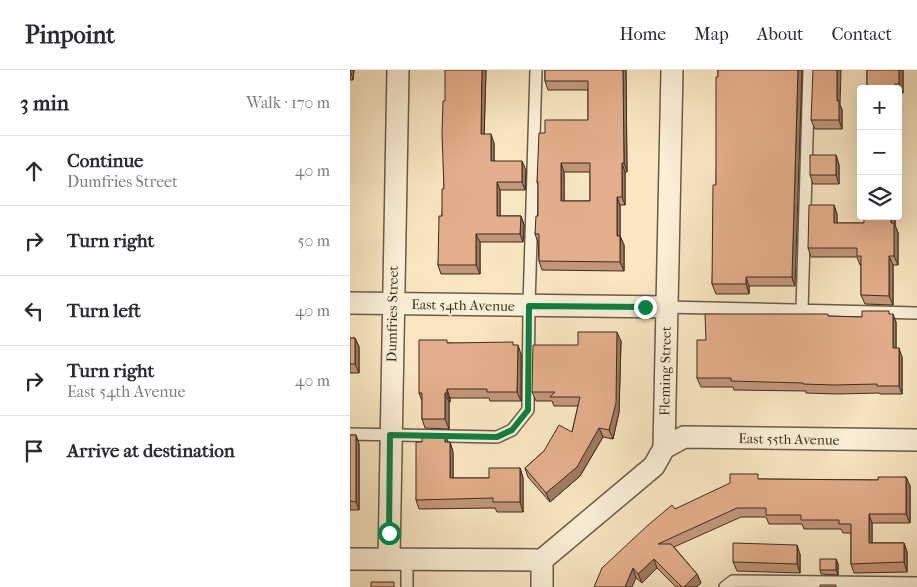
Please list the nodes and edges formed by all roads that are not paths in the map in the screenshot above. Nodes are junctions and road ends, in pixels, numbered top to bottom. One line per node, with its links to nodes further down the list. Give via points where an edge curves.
1 (398, 70): 6 (street, Dumfries Street)
2 (536, 70): 7 (lane)
3 (672, 70): 8 (street, Fleming Street)
4 (809, 70): 9 (lane)
5 (350, 303): 6 (street, East 54th Avenue)
6 (392, 304): 7 (street, East 54th Avenue); 12 (street, Dumfries Street)
7 (529, 306): 8 (street, East 54th Avenue); 12 (lane, via 528,410 512,430 497,437)
8 (666, 307): 9 (lane); 14 (street, Fleming Street)
9 (802, 310): 10 (lane)
10 (917, 313)
11 (350, 434): 12 (lane)
12 (390, 435): 16 (street, Dumfries Street)
13 (917, 440): 14 (street, East 55th Avenue, via 684,437)
14 (664, 448): 17 (street, via 654,466)
15 (350, 558): 16 (street)
16 (398, 558): 17 (street); 19 (lane)
17 (542, 560): 20 (street)
18 (917, 583): 21 (lane, via 733,581)
19 (407, 587)
20 (542, 587)
21 (725, 587)

